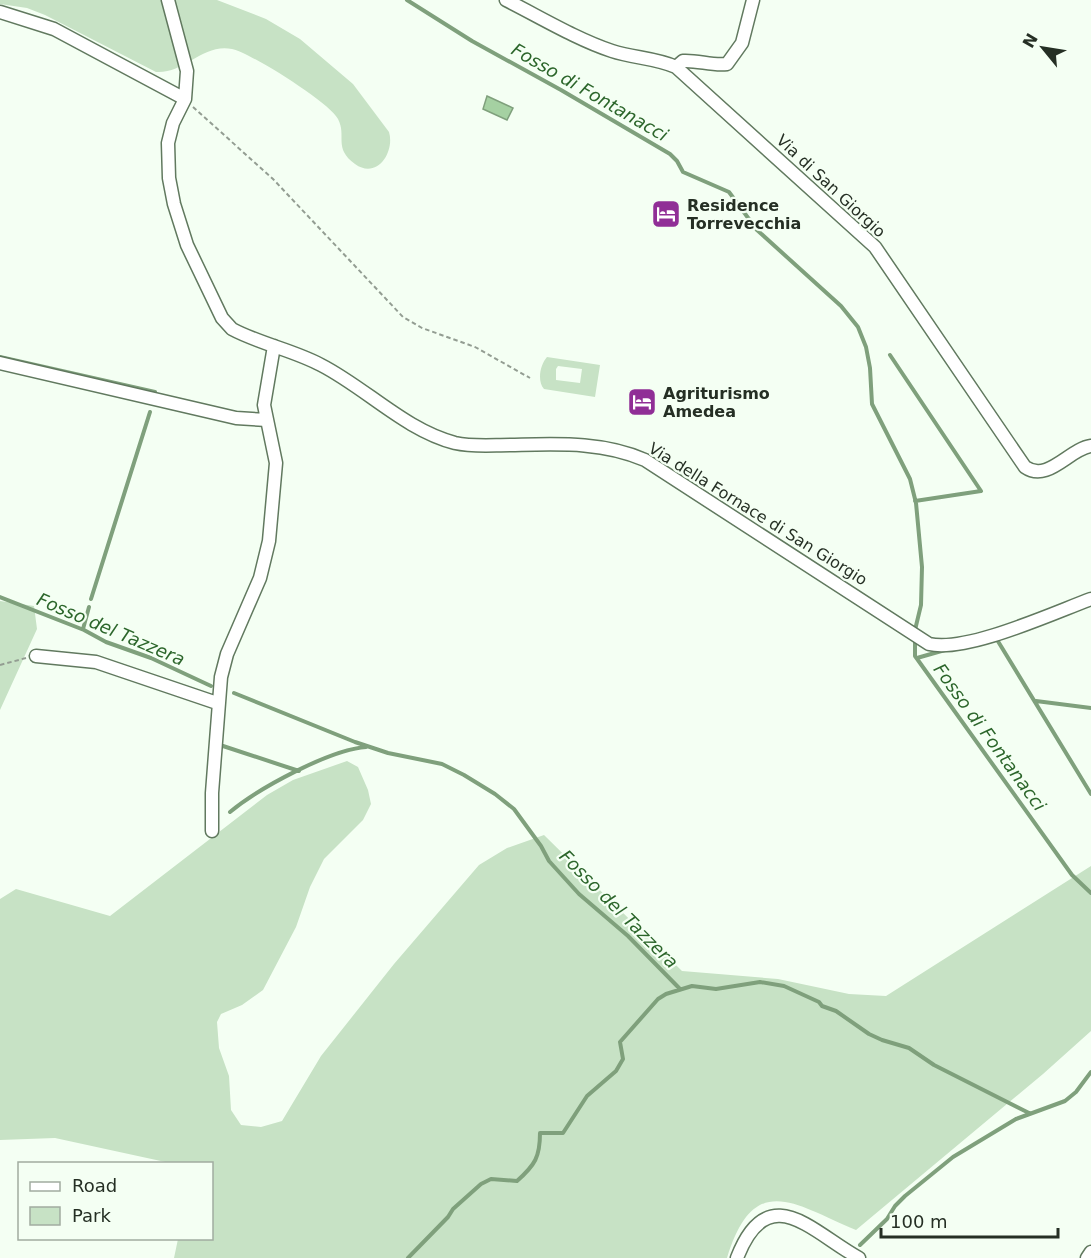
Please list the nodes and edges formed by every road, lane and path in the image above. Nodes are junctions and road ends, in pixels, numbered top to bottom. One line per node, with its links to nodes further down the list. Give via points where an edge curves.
1 (168, 0): 6 (street, via 187,71)
2 (506, 0): 5 (street, Via di San Giorgio, via 599,46)
3 (753, 0): 5 (street, via 742,43 727,64 690,60)
4 (0, 12): 6 (street, via 54,29)
5 (676, 67): 11 (street, Via di San Giorgio, via 875,247 1025,467 1042,471)
6 (185, 99): 7 (street, Via della Fornace di San Giorgio, via 169,136 167,156 174,204 187,245 228,326); 9 (path, via 273,179 403,317 430,332 476,347)
7 (274, 346): 10 (street, via 265,394); 12 (street, Via della Fornace di San Giorgio, via 322,366 399,416 455,443 587,445 645,460 929,644 949,646 974,641)
8 (0, 363): 10 (street, via 236,418)
9 (530, 378)
10 (267, 420): 15 (street, via 276,464 267,551 260,578 223,665)
11 (1091, 446)
12 (1091, 599)
13 (36, 656): 14 (path); 15 (street, via 96,662)
14 (0, 665)
15 (217, 703): 16 (street)
16 (212, 831)
17 (1091, 1252): 20 (street)
18 (737, 1258): 19 (street, via 757,1224 779,1215 803,1222)
19 (859, 1258)
20 (1088, 1258)

